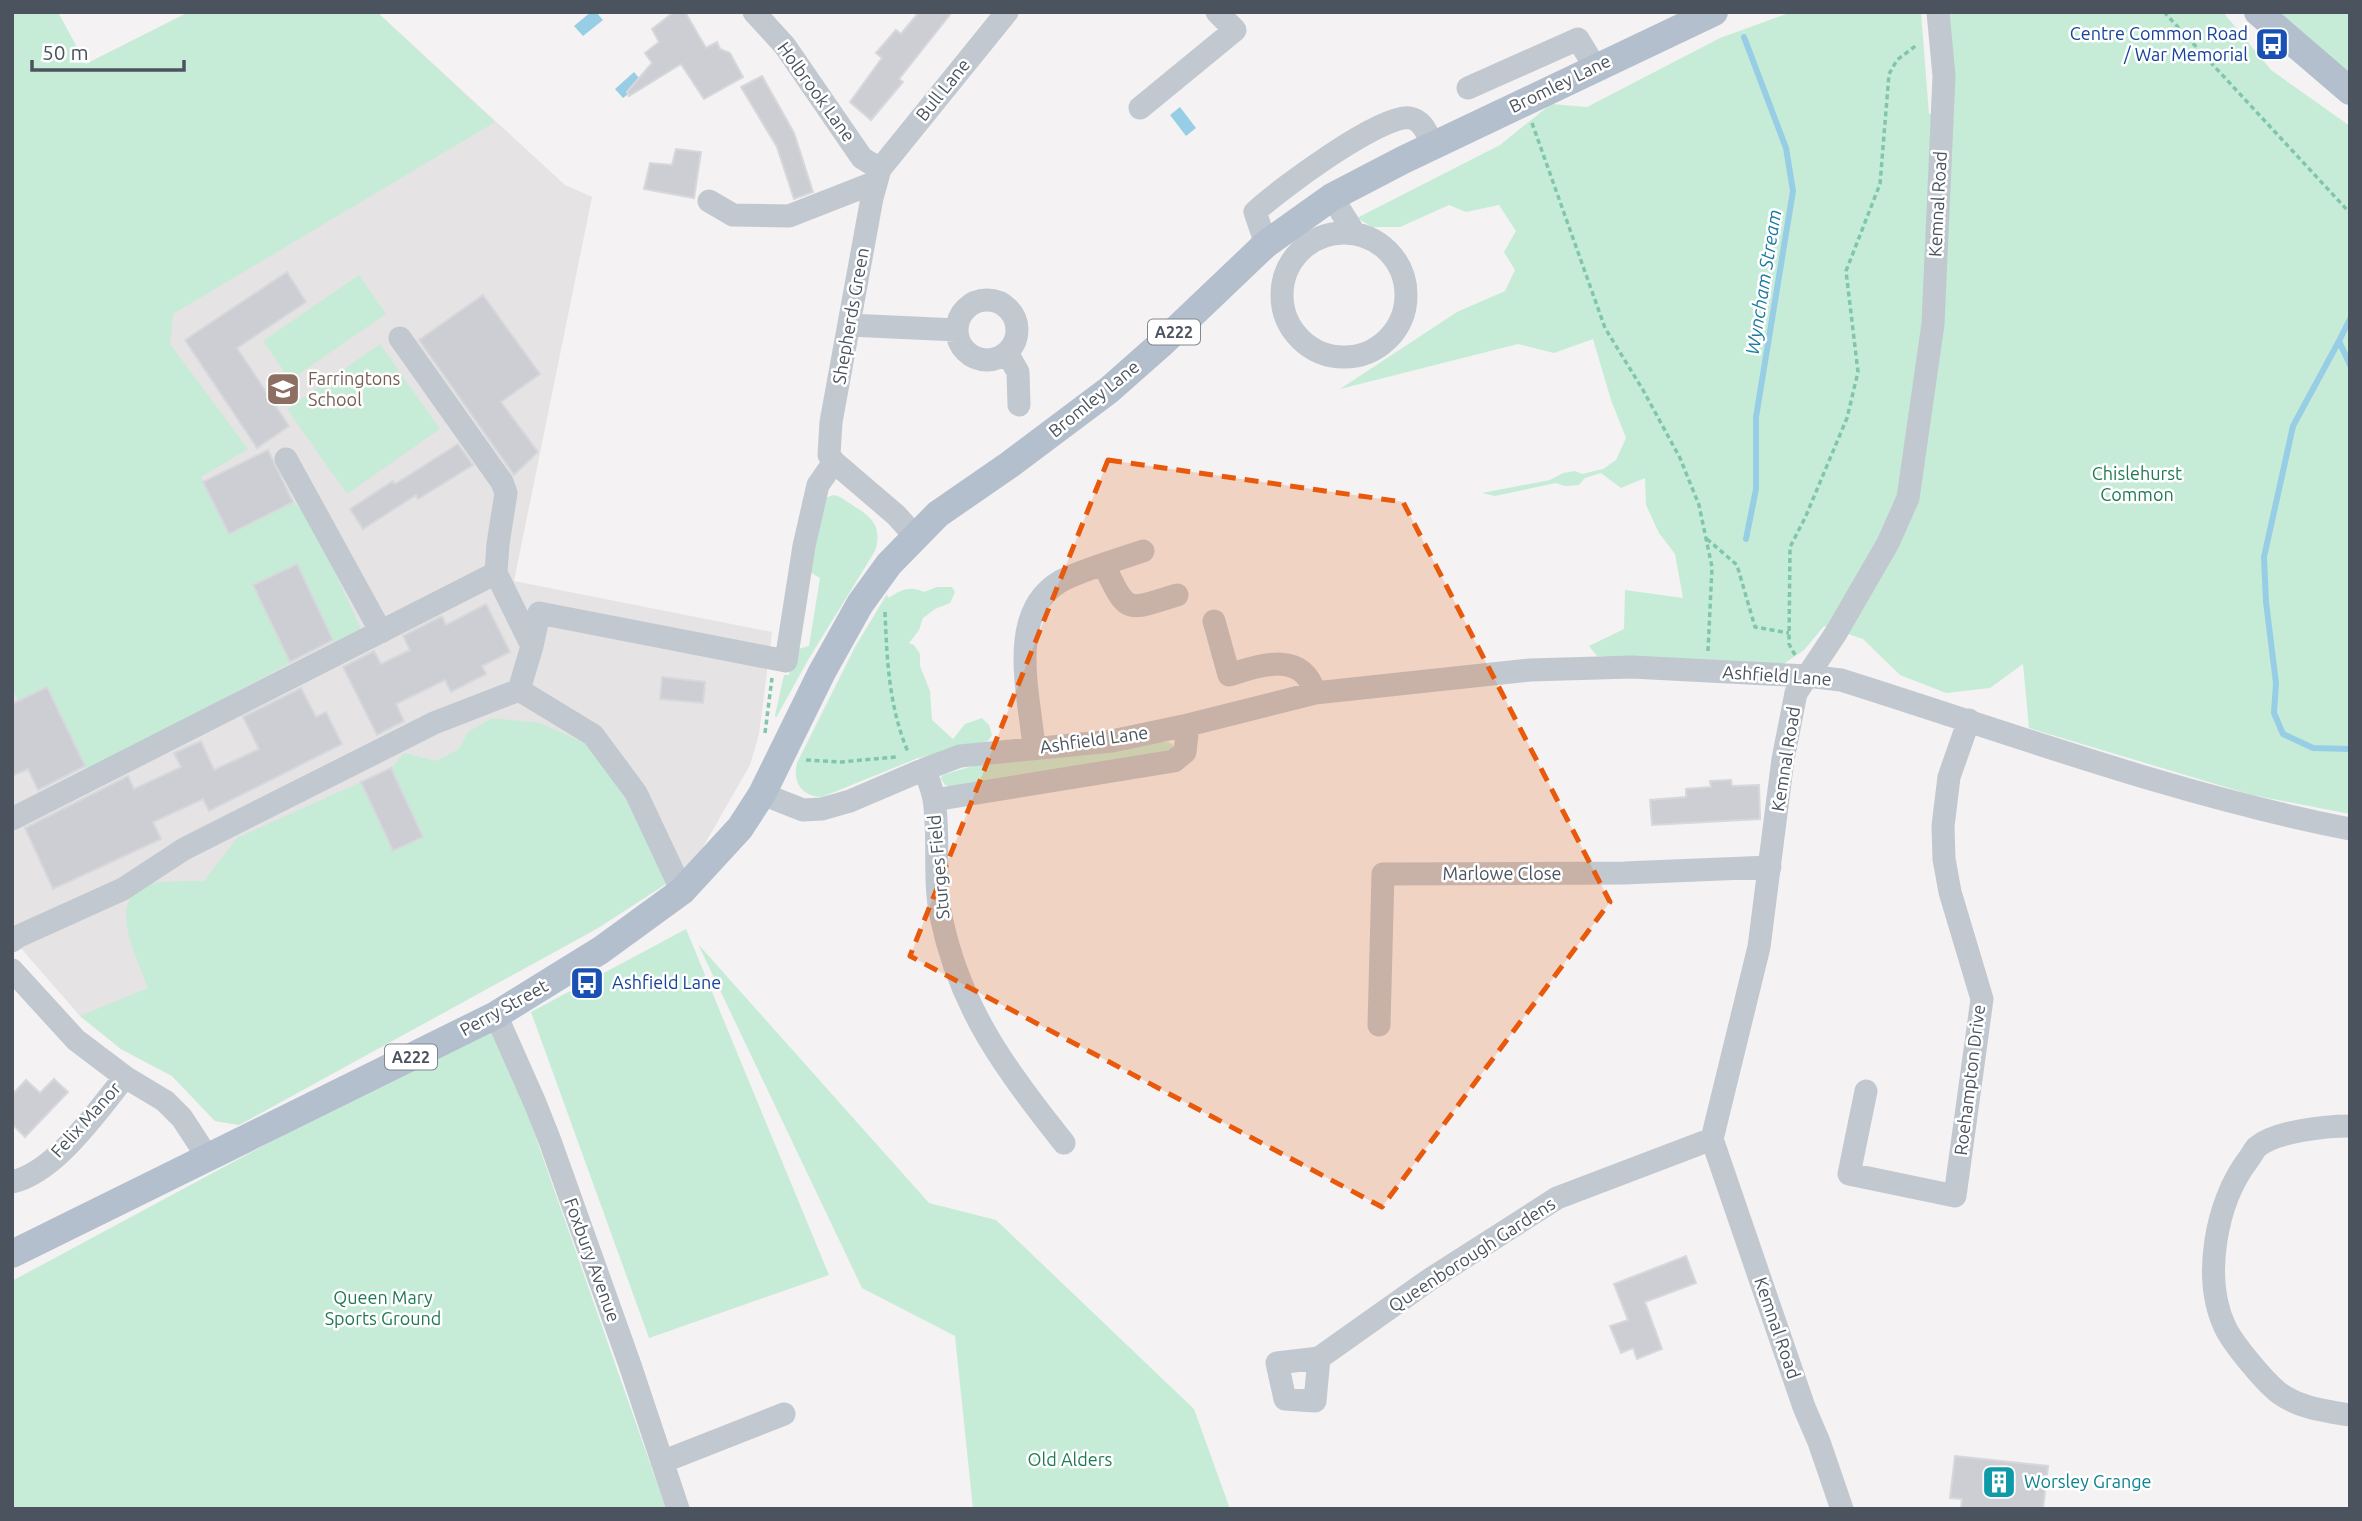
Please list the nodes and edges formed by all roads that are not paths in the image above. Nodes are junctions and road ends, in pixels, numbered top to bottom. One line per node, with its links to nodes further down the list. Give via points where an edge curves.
1 (754, 12): 12 (street, Holbrook Lane, via 785,46)
2 (1007, 12): 12 (street, Bull Lane)
3 (1217, 12): 10 (street, via 1235,30)
4 (1714, 12): 7 (main road, Bromley Lane / A222)
5 (2258, 12): 9 (main road)
6 (1939, 20): 32 (street, Kemnal Road, via 1944,76 1933,324 1908,498 1888,543)
7 (1595, 67): 8 (street, via 1578,38); 11 (main road, Bromley Lane / A222)
8 (1468, 88)
9 (2350, 91)
10 (1140, 108)
11 (1433, 145): 13 (main road, Bromley Lane / A222); 16 (street, via 1422,124 1398,118 1337,150 1255,212)
12 (878, 175): 14 (street, via 789,216 733,215); 17 (street, Shepherds Green)
13 (1332, 197): 15 (street); 16 (main road, Bromley Lane / A222)
14 (709, 201)
15 (1354, 234): 15 (street, via 1335,234 1307,245 1288,267 1282,286 1282,306 1301,341 1338,357 1378,347 1394,332 1406,293 1402,272 1391,254)
16 (1266, 244): 24 (main road, Bromley Lane / A222, via 1108,390 955,501)
17 (849, 325): 18 (street); 23 (street, Shepherds Green, via 828,444)
18 (957, 330): 20 (street, via 972,356 992,360); 20 (street, via 969,305 997,301 1016,320 1016,340)
19 (400, 338): 27 (street, via 502,482 506,493)
20 (1007, 353): 21 (street, via 1018,372)
21 (1019, 405)
22 (286, 459): 30 (street)
23 (834, 463): 24 (street); 31 (street, via 818,485 786,661 539,613)
24 (915, 536): 39 (main road, Bromley Lane / A222, via 860,604 822,672 789,757)
25 (1143, 551): 26 (street)
26 (1104, 565): 28 (street, via 1120,599 1129,606); 37 (street, via 1060,582 1039,602 1029,624 1024,649)
27 (496, 573): 30 (street); 31 (street)
28 (1177, 595)
29 (1214, 621): 34 (street, via 1229,675 1262,665 1288,665 1307,675)
30 (381, 632): 41 (street)
31 (532, 646): 33 (street)
32 (1807, 676): 34 (street, Ashfield Lane, via 1632,667 1530,670); 35 (street, Ashfield Lane, via 1841,680); 43 (street, Kemnal Road, via 1796,693 1783,759)
33 (519, 690): 44 (street, via 593,735 636,793); 45 (street, via 434,723 184,849 123,889)
34 (1315, 693): 36 (street, Ashfield Lane)
35 (1969, 720): 42 (street, Ashfield Lane, via 2225,801); 50 (street, Roehampton Drive, via 1949,777 1943,826 1950,892 1982,999 1955,1195 1849,1174)
36 (1188, 726): 37 (street, Ashfield Lane, via 1112,741); 40 (street, Ashfield Lane, via 1185,752 1174,761)
37 (1034, 748): 38 (street, Ashfield Lane, via 960,757)
38 (925, 769): 39 (street, Ashfield Lane, via 822,809 803,810); 40 (street, Sturges Field)
39 (762, 794): 44 (main road, Perry Street / A222, via 740,828)
40 (934, 800): 53 (street, Sturges Field, via 941,916 957,970 975,1016 1016,1082)
41 (12, 818)
42 (2350, 829)
43 (1770, 867): 48 (street, Marlowe Close, via 1383,874); 52 (street, Kemnal Road, via 1759,947)
44 (682, 891): 47 (main road, Perry Street / A222, via 601,950)
45 (12, 941)
46 (12, 970): 49 (street, via 76,1041)
47 (496, 1015): 54 (main road, Perry Street / A222); 60 (street, Foxbury Avenue, via 540,1115)
48 (1379, 1025)
49 (125, 1077): 54 (street, via 165,1101); 55 (street, Felix Manor, via 64,1149 26,1179)
50 (1866, 1091)
51 (2350, 1126): 59 (street, via 2295,1130 2258,1146 2234,1177 2221,1213 2214,1260 2216,1298 2225,1328 2249,1360 2280,1393 2308,1407)
52 (1712, 1139): 57 (street, Queenborough Gardens, via 1557,1198); 62 (street, Kemnal Road)
53 (1064, 1143)
54 (208, 1158): 56 (main road, Perry Street / A222)
55 (12, 1182)
56 (12, 1254)
57 (1319, 1358)
58 (784, 1415): 60 (street)
59 (2350, 1415)
60 (662, 1462): 61 (street, Foxbury Avenue)
61 (678, 1509)
62 (1842, 1509)

